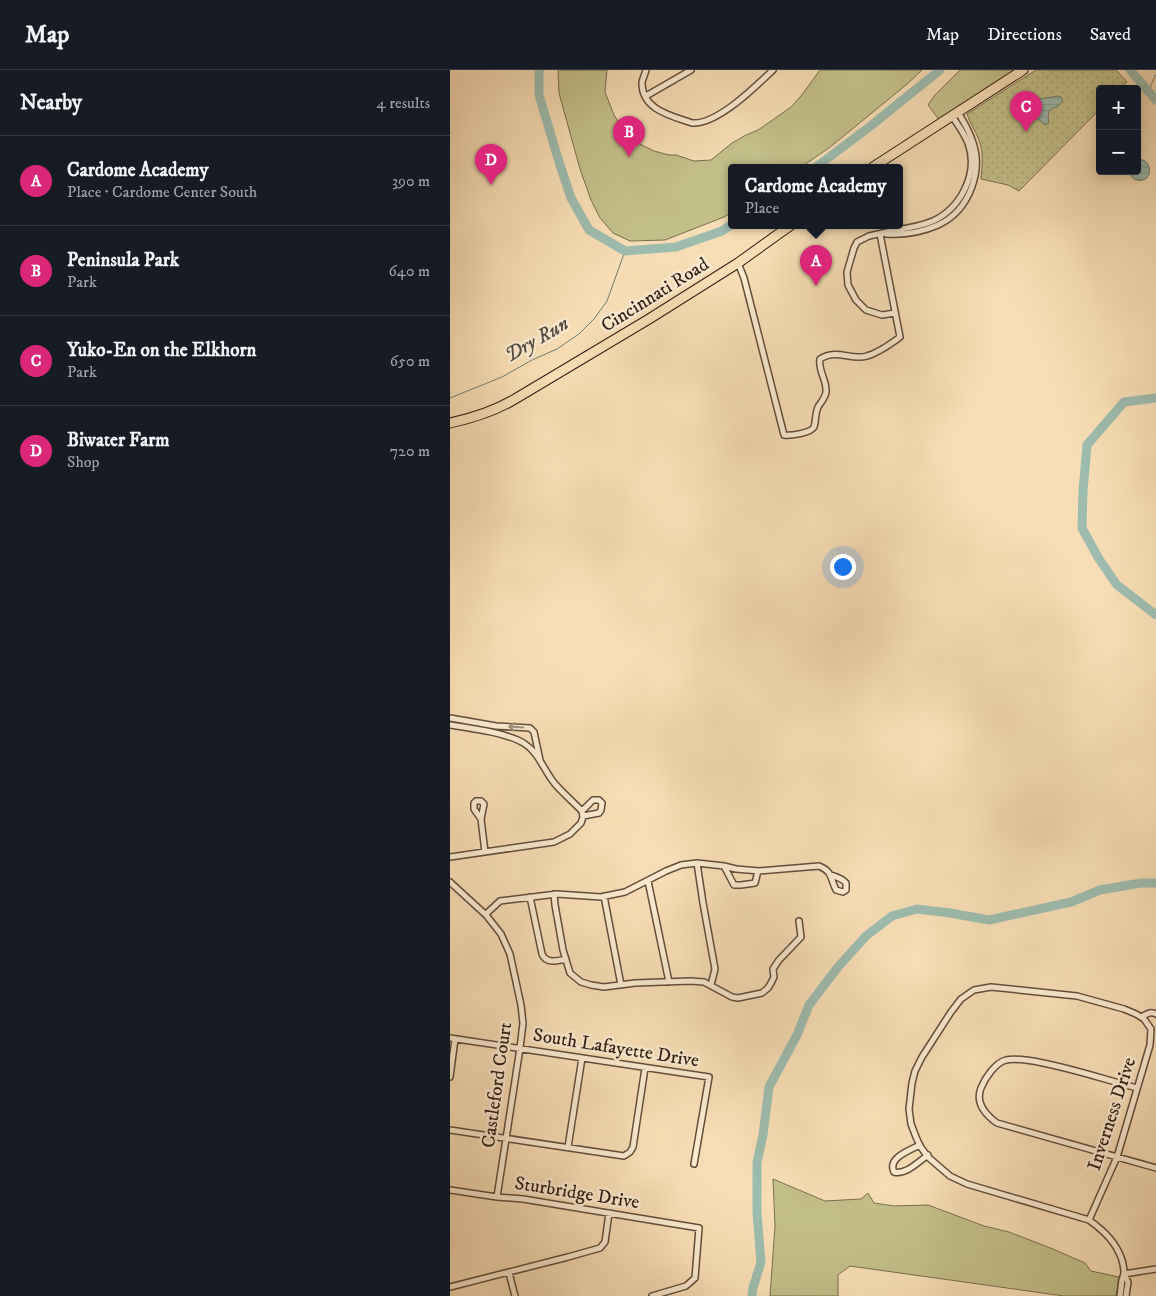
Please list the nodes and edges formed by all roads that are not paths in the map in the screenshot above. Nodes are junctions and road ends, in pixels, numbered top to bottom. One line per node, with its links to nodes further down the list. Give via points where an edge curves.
1 (646, 70): 5 (street, via 642,82)
2 (691, 70): 5 (street)
3 (773, 70): 5 (street, via 739,102 698,123 658,111)
4 (1023, 70): 6 (main road)
5 (646, 96)
6 (955, 114): 7 (main road); 9 (street, via 973,141 976,156 974,180 968,196 952,215 939,224 918,231)
7 (878, 164)
8 (785, 229): 10 (main road, Cincinnati Road)
9 (880, 234): 11 (street); 11 (street, via 857,242 847,272 848,286 866,310 882,315)
10 (738, 263): 11 (street, via 784,435 802,433 814,427 817,410 826,393 820,359 839,354 868,356 896,340 900,337); 12 (main road, Cincinnati Road, via 506,405)
11 (895, 314)
12 (450, 423)
13 (450, 718): 14 (street)
14 (463, 720): 16 (street); 17 (street, one-way to 14, via 534,732 530,728)
15 (450, 725): 16 (street)
16 (462, 727): 17 (street, via 514,738 527,745)
17 (540, 760): 19 (street, via 554,783 582,813 581,823 570,834 554,842)
18 (482, 819): 19 (street)
19 (485, 852): 20 (street)
20 (458, 856): 21 (street); 22 (street)
21 (450, 857)
22 (450, 861)
23 (697, 863): 24 (street); 27 (street, via 681,865); 37 (street, via 715,969)
24 (724, 866): 25 (street); 25 (street, via 734,884 741,886 755,883)
25 (758, 871): 26 (street, via 819,866)
26 (832, 875)
27 (648, 881): 30 (street, via 625,892); 35 (street)
28 (450, 882): 32 (street, Castleford Court)
29 (554, 894): 30 (street); 31 (street); 34 (street)
30 (604, 896): 36 (street)
31 (530, 897): 32 (street, via 500,901); 34 (street, via 544,958 548,961)
32 (486, 914): 42 (street, Castleford Court, via 501,934 510,954 521,1005)
33 (799, 921): 37 (street, via 800,937 779,960 773,969 771,983 762,993 738,998)
34 (566, 960): 36 (street, via 570,973 581,982 604,988)
35 (669, 982): 36 (street); 37 (street)
36 (621, 985)
37 (711, 985)
38 (1156, 1014): 39 (street, via 1152,1012)
39 (1141, 1017): 40 (street, Inverness Drive); 49 (street, Inverness Drive, via 1077,996 992,987 966,995 951,1012 916,1071 909,1108 911,1124)
40 (1154, 1027): 46 (street, Inverness Drive)
41 (453, 1038): 42 (street, South Lafayette Drive); 45 (street)
42 (520, 1048): 43 (street, South Lafayette Drive); 48 (street, Castleford Court)
43 (582, 1058): 44 (street, South Lafayette Drive); 50 (street)
44 (645, 1068): 50 (street, via 630,1152 624,1156); 53 (street, South Lafayette Drive, via 708,1077)
45 (450, 1077)
46 (1137, 1088): 52 (street, Inverness Drive); 52 (street, via 1046,1063 1008,1059 996,1065 980,1089 982,1108 997,1123)
47 (450, 1130): 48 (street)
48 (506, 1138): 50 (street); 56 (street, Castleford Court)
49 (920, 1145): 51 (street, Inverness Drive); 51 (street, via 895,1159 892,1164 894,1172 904,1172)
50 (568, 1147)
51 (928, 1155): 58 (street, Inverness Drive, via 950,1176 967,1184)
52 (1117, 1157): 54 (street); 58 (street, Inverness Drive)
53 (694, 1164)
54 (1156, 1168)
55 (450, 1190): 56 (street, Sturbridge Drive)
56 (497, 1197): 57 (street, Sturbridge Drive)
57 (609, 1213): 60 (street, via 605,1242 600,1248); 64 (street, Sturbridge Drive, via 699,1228 695,1278 686,1286)
58 (1089, 1220): 61 (street, Inverness Drive, via 1110,1236 1120,1253)
59 (1156, 1269): 61 (street)
60 (508, 1272): 62 (street); 63 (street)
61 (1124, 1274): 65 (street, Inverness Drive); 66 (street, Inverness Drive, via 1128,1282)
62 (450, 1288)
63 (515, 1296)
64 (652, 1296)
65 (1120, 1296)
66 (1126, 1296)

